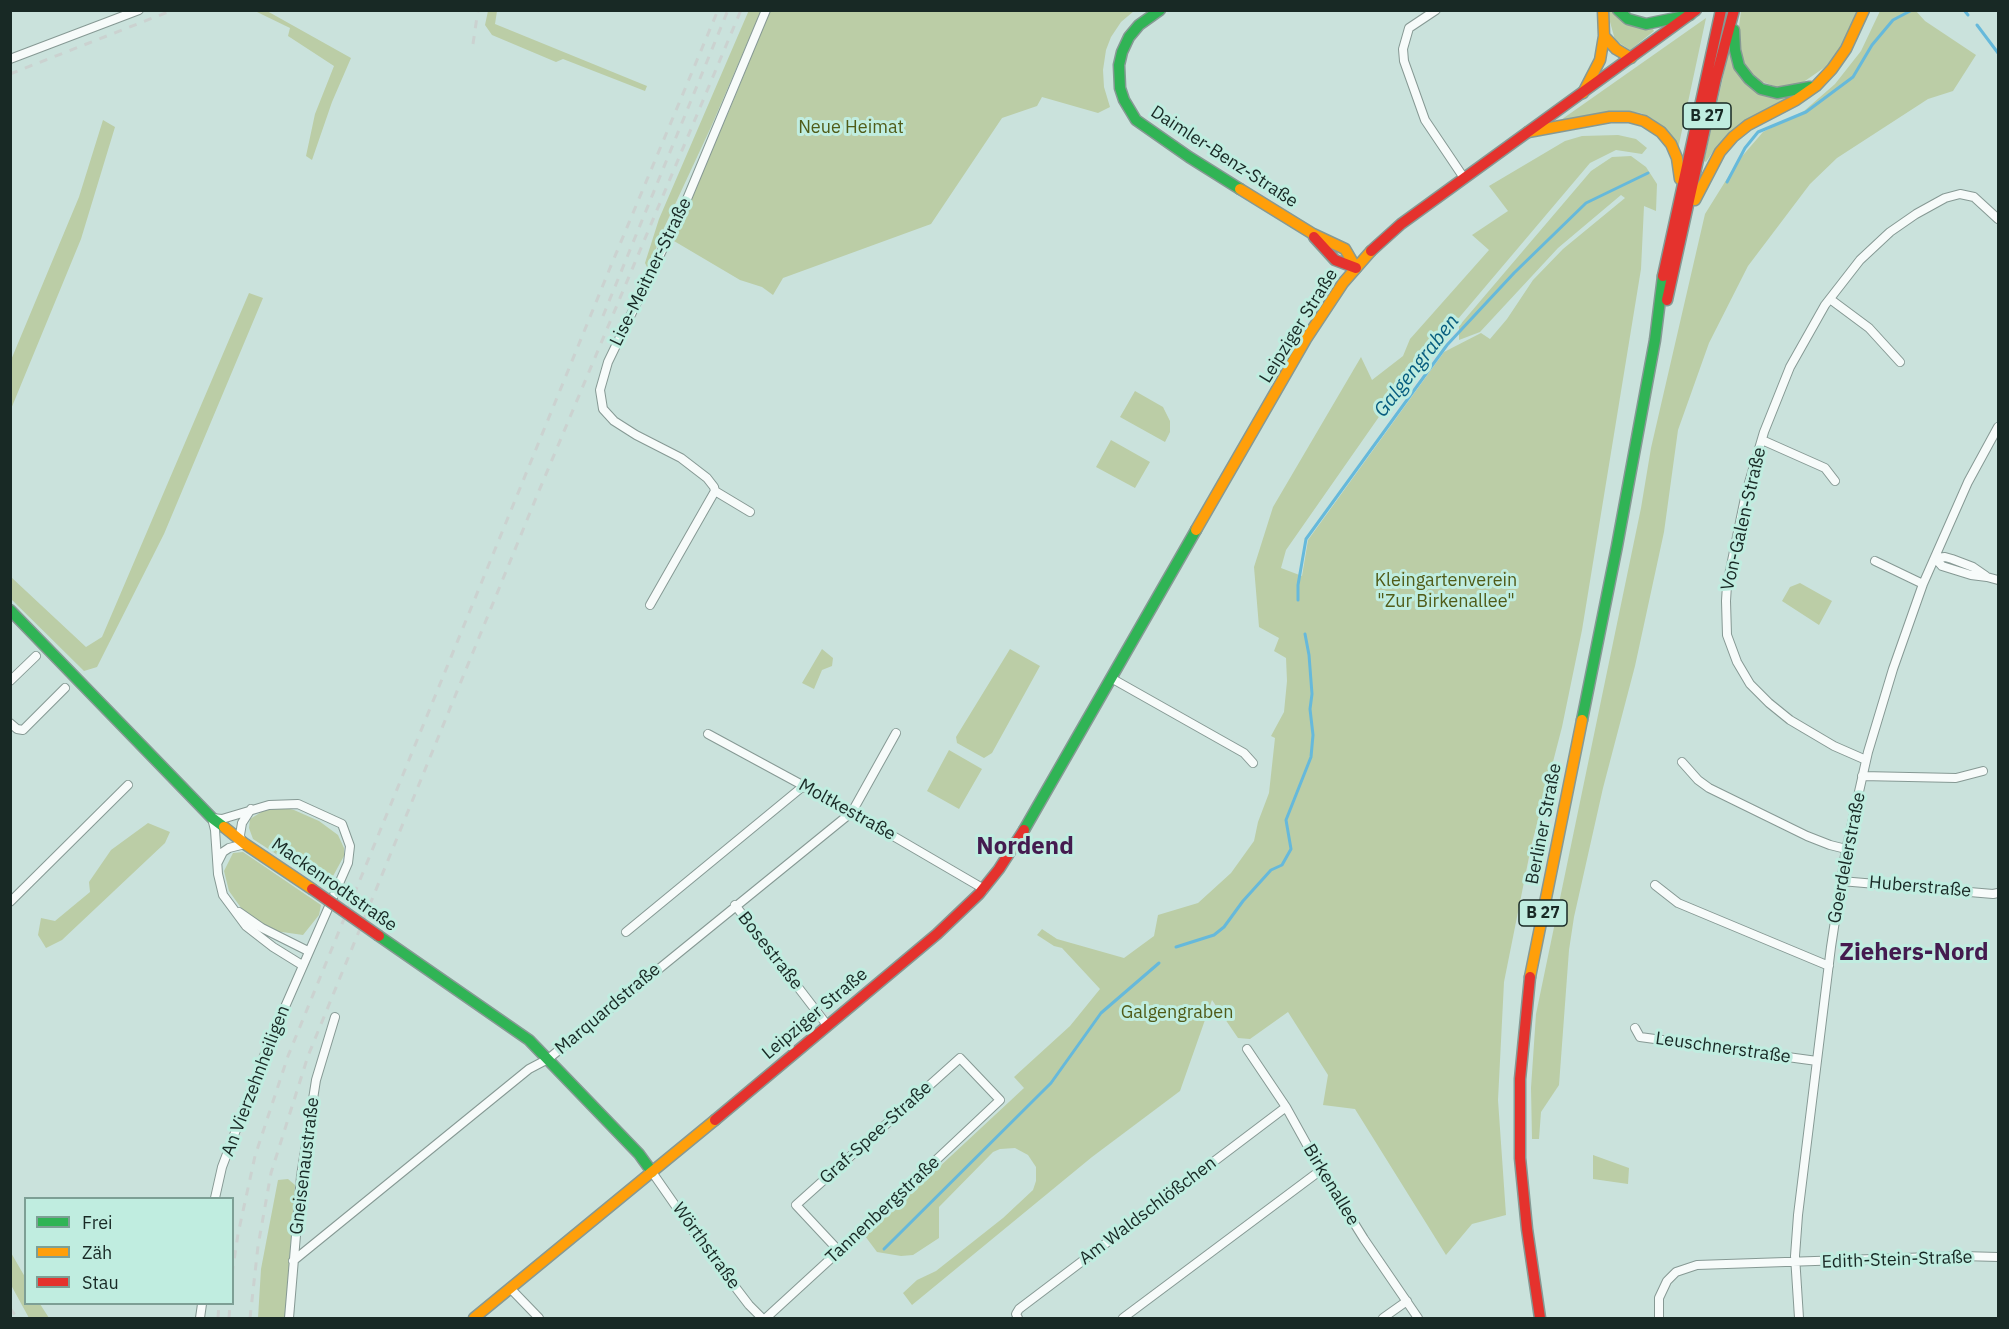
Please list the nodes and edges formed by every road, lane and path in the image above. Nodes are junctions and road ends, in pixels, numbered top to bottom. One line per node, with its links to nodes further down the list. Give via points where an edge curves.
1 (139, 10): 13 (street)
2 (766, 10): 28 (street, Lise-Meitner-Straße, via 687,199 608,362 600,390 603,409 614,421 681,458 707,478)
3 (1160, 10): 21 (main road, Daimler-Benz-Straße, via 1129,38 1119,65 1120,88 1136,120 1312,234 1335,260)
4 (1436, 10): 17 (street, via 1409,28 1402,49 1425,120)
5 (1603, 10): 11 (main road)
6 (1618, 10): 9 (main road, via 1628,19 1646,24)
7 (1721, 10): 18 (main road, B 27)
8 (1864, 10): 14 (main road, via 1846,49)
9 (1693, 13): 12 (main road, Leipziger Straße)
10 (1734, 13): 14 (main road, via 1735,50 1739,66 1749,79 1777,93); 19 (main road, B 27)
11 (1604, 36): 12 (main road); 15 (main road, via 1600,60)
12 (1631, 58): 15 (main road, Leipziger Straße)
13 (10, 59)
14 (1816, 86): 19 (main road, via 1733,137 1720,152)
15 (1583, 93): 16 (main road, Leipziger Straße)
16 (1528, 132): 17 (main road, Leipziger Straße); 18 (main road, via 1610,117 1644,121 1671,144)
17 (1464, 178): 21 (main road, Leipziger Straße, via 1401,224)
18 (1681, 188): 23 (main road, B 27, via 1662,279)
19 (1686, 218): 23 (main road, B 27)
20 (1998, 219): 22 (street, Von-Galen-Straße, via 1974,197 1960,194 1945,198 1890,232 1860,260)
21 (1356, 268): 37 (main road, Leipziger Straße, via 1306,339)
22 (1830, 299): 24 (street, via 1869,328); 26 (street, Von-Galen-Straße, via 1790,367)
23 (1655, 340): 92 (main road, Berliner Straße / B 27, via 1526,1007 1520,1079 1520,1158)
24 (1900, 362)
25 (1998, 428): 30 (street, Goerdelerstraße)
26 (1762, 440): 27 (street, via 1825,468); 43 (street, Von-Galen-Straße, via 1746,493 1727,585 1725,618 1731,650 1750,684 1769,703 1812,734)
27 (1835, 481)
28 (714, 489): 29 (street, Lise-Meitner-Straße); 34 (street)
29 (750, 512)
30 (1935, 558): 32 (street, via 1942,566); 33 (street, Goerdelerstraße)
31 (1875, 561): 33 (street)
32 (1998, 580)
33 (1923, 584): 43 (street, Goerdelerstraße)
34 (650, 605)
35 (10, 610): 52 (main road, Mackenrodtstraße)
36 (36, 656): 38 (street)
37 (1111, 678): 45 (street, via 1244,753); 58 (main road, Leipziger Straße, via 1019,837)
38 (10, 681)
39 (64, 688): 40 (street, via 23,729)
40 (10, 723)
41 (896, 733): 51 (street, Marquardstraße)
42 (708, 734): 49 (street, Moltkestraße)
43 (1866, 760): 47 (street, Goerdelerstraße)
44 (1682, 762): 54 (street, via 1709,788 1807,836)
45 (1253, 763)
46 (1983, 771): 47 (street, via 1956,778)
47 (1862, 776): 54 (street, Goerdelerstraße)
48 (128, 785): 60 (street)
49 (806, 787): 51 (street, Moltkestraße); 63 (street)
50 (251, 809): 52 (street, An Vierzehnheiligen, via 222,819); 53 (street, via 242,823); 64 (street, An Vierzehnheiligen, via 298,804 342,824 347,834 348,863)
51 (852, 812): 58 (street, Moltkestraße); 61 (street, Marquardstraße)
52 (213, 818): 53 (main road, Mackenrodtstraße); 55 (street)
53 (243, 843): 55 (street, via 223,852); 71 (main road, Mackenrodtstraße, bridge, via 527,1039)
54 (1846, 849): 56 (street, Goerdelerstraße)
55 (217, 863): 62 (street, via 223,895)
56 (1841, 881): 59 (street, Huberstraße); 66 (street, Goerdelerstraße)
57 (1655, 885): 66 (street, via 1678,903)
58 (984, 889): 68 (main road, Leipziger Straße, via 937,934)
59 (1998, 893)
60 (10, 902)
61 (735, 905): 68 (street, Bosestraße); 71 (street, Marquardstraße)
62 (232, 908): 64 (street); 65 (street, via 246,926)
63 (626, 932)
64 (308, 951): 65 (street, An Vierzehnheiligen)
65 (302, 965): 77 (street, An Vierzehnheiligen, via 242,1112)
66 (1829, 966): 72 (street, Goerdelerstraße)
67 (335, 1017): 80 (street, Gneisenaustraße, via 316,1080)
68 (827, 1025): 76 (main road, Leipziger Straße)
69 (1635, 1028): 72 (street, Leuschnerstraße, via 1640,1037)
70 (1247, 1049): 74 (street, Birkenallee)
71 (548, 1059): 76 (main road, Mackenrodtstraße); 80 (street, Marquardstraße, via 534,1066)
72 (1817, 1061): 81 (street, Goerdelerstraße)
73 (1000, 1100): 78 (street, Tannenbergstraße); 78 (street, Graf-Spee-Straße, via 960,1058 796,1205)
74 (1286, 1107): 75 (street, Birkenallee); 88 (street, Am Waldschlößchen, via 1019,1309)
75 (1321, 1170): 83 (street, Birkenallee); 89 (street)
76 (652, 1172): 82 (main road, Leipziger Straße); 87 (street, Wörthstraße, via 706,1249 749,1305)
77 (215, 1197)
78 (839, 1251): 87 (street, Tannenbergstraße)
79 (1998, 1257): 81 (street, Edith-Stein-Straße)
80 (293, 1260): 84 (street, Gneisenaustraße)
81 (1796, 1263): 93 (street, Edith-Stein-Straße, via 1687,1267 1671,1276 1662,1289); 94 (street, Goerdelerstraße)
82 (510, 1288): 85 (main road, Leipziger Straße); 86 (street)
83 (1407, 1301): 90 (street); 91 (street, Birkenallee)
84 (289, 1318)
85 (474, 1318)
86 (539, 1318)
87 (764, 1318)
88 (1018, 1318)
89 (1123, 1318)
90 (1383, 1318)
91 (1418, 1318)
92 (1540, 1318)
93 (1659, 1318)
94 (1799, 1318)

